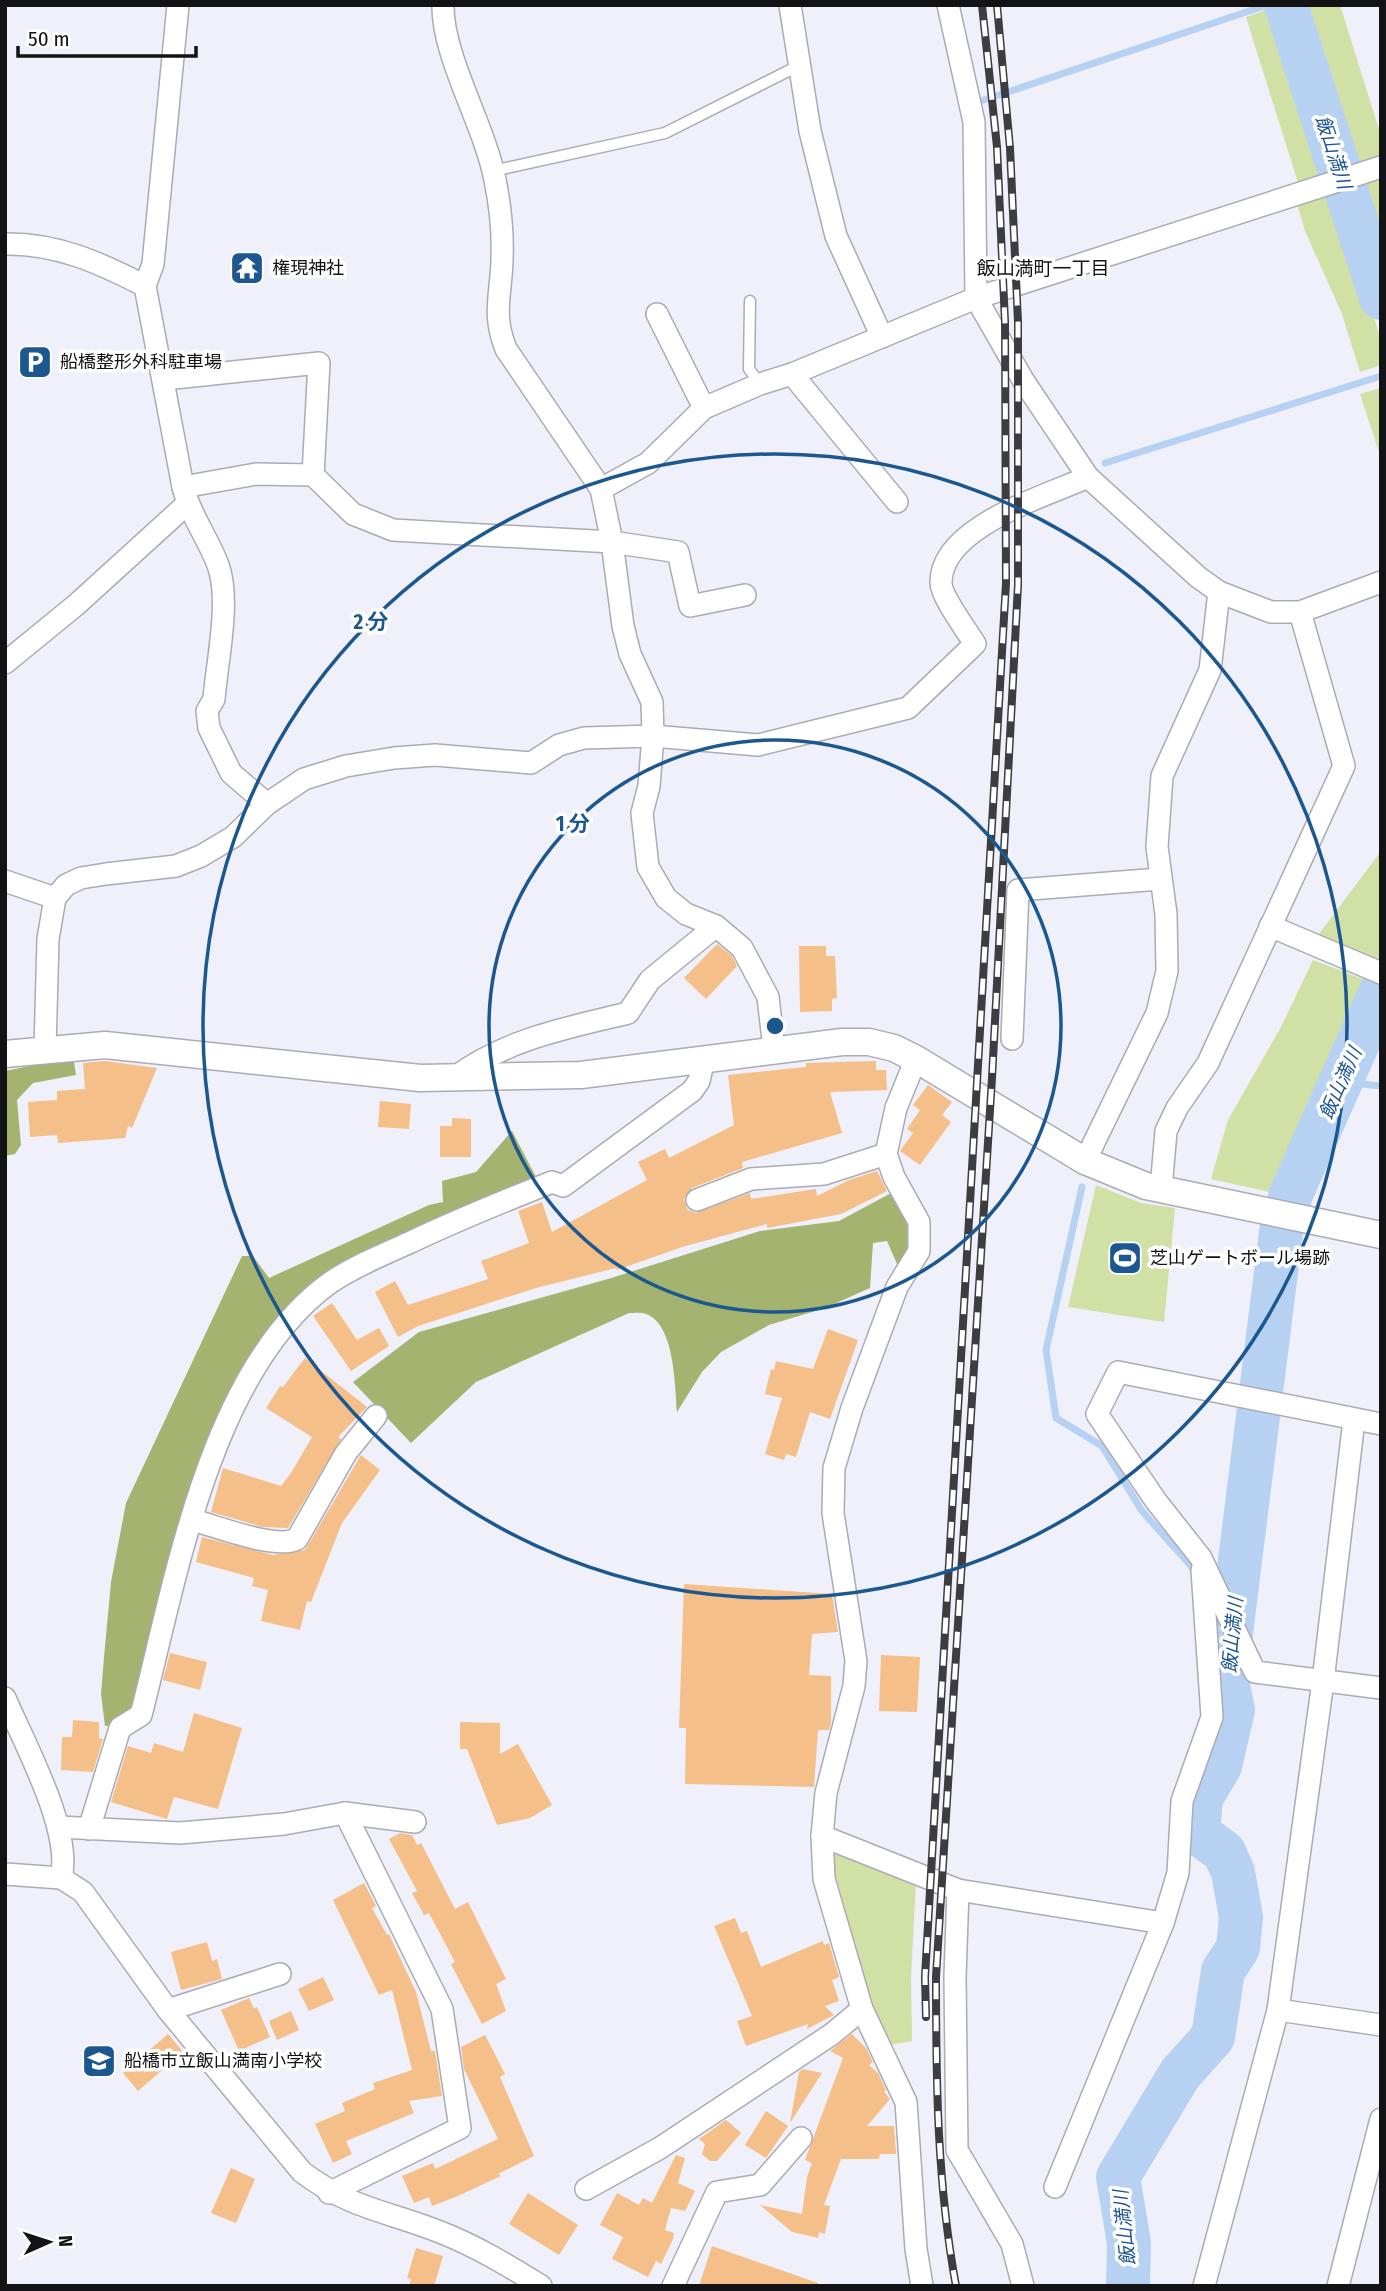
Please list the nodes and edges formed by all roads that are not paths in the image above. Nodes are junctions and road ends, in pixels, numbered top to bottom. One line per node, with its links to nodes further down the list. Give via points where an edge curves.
1 (178, 5): 9 (street, via 153,264)
2 (443, 5): 7 (street, via 457,68)
3 (790, 5): 5 (street)
4 (948, 5): 10 (street, via 974,122)
5 (800, 65): 7 (lane, via 665,132); 13 (street, via 810,131 836,236)
6 (1381, 167): 10 (street)
7 (493, 171): 20 (street, via 502,260 498,330 506,349)
8 (5, 244): 9 (street, via 62,250)
9 (145, 286): 15 (street)
10 (976, 298): 13 (street); 19 (street, via 1023,380)
11 (750, 301): 16 (lane, via 750,369)
12 (657, 314): 17 (street)
13 (882, 337): 14 (street)
14 (792, 374): 16 (street); 22 (street)
15 (165, 379): 18 (street, via 319,363); 21 (street)
16 (760, 384): 17 (street)
17 (704, 408): 20 (street, via 648,463)
18 (313, 475): 21 (street, via 256,474); 23 (street, via 353,514 393,530)
19 (1088, 477): 25 (street); 29 (street, via 964,537 943,565 940,585 975,644 908,708 758,745)
20 (601, 489): 23 (street)
21 (185, 495): 28 (street, via 76,605); 30 (street, via 218,566 223,594 214,699 207,711 209,727 231,773)
22 (897, 502)
23 (612, 542): 26 (street, via 678,552 690,606); 29 (street, via 623,626 652,702)
24 (1381, 582): 27 (street)
25 (1219, 592): 27 (street, via 1271,612); 31 (street, via 1210,670 1162,776 1157,847)
26 (745, 595)
27 (1300, 612): 35 (street, via 1344,766)
28 (5, 663)
29 (653, 736): 30 (street, via 584,738 559,744 531,763 435,755 346,766 304,779); 34 (street, via 642,813 648,867 666,898 686,914)
30 (267, 804): 33 (street, via 233,837 201,856 176,866 81,878 66,885)
31 (1160, 879): 37 (street, via 1018,890); 45 (street, via 1167,971 1157,1013)
32 (5, 881): 33 (street)
33 (55, 898): 38 (street, via 48,939)
34 (716, 926): 39 (street, via 742,948 754,966 768,997); 43 (street, via 650,980 628,1013 505,1046)
35 (1269, 926): 36 (street); 46 (street, via 1208,1063 1166,1131)
36 (1377, 972)
37 (1012, 1039)
38 (46, 1049): 40 (street); 43 (street, via 105,1045)
39 (774, 1049): 41 (street); 42 (street, via 869,1042)
40 (5, 1054)
41 (704, 1059): 43 (street, via 581,1075); 52 (street, via 692,1091 563,1186 552,1182 477,1212 330,1283 273,1339 244,1386 210,1458)
42 (916, 1059): 44 (street, via 896,1108); 45 (street)
43 (454, 1078)
44 (886, 1154): 47 (street, via 824,1174 751,1180); 62 (street, via 919,1222 921,1238 919,1251 897,1287 834,1468 833,1513 856,1661)
45 (1085, 1161): 46 (street)
46 (1161, 1189): 48 (street)
47 (697, 1200)
48 (1381, 1235)
49 (376, 1416): 52 (street, via 346,1453 296,1539 288,1544)
50 (1354, 1420): 51 (street); 53 (street, via 1118,1372 1097,1415); 54 (street)
51 (1381, 1424)
52 (192, 1520): 61 (street, via 141,1714 120,1728)
53 (1201, 1558): 54 (street, via 1255,1672); 66 (street, via 1212,1717 1182,1801 1178,1873)
54 (1323, 1681): 55 (street); 70 (street)
55 (1381, 1688)
56 (5, 1698): 57 (street)
57 (13, 1738): 60 (street)
58 (345, 1813): 59 (street); 61 (street, via 284,1824 180,1833); 76 (street, via 442,2009 460,2128)
59 (415, 1822)
60 (59, 1827): 61 (street); 64 (street, via 64,1865)
61 (89, 1829)
62 (822, 1836): 65 (street); 68 (street, via 824,1879)
63 (5, 1874): 64 (street)
64 (61, 1878): 69 (street, via 83,1892)
65 (958, 1889): 66 (street); 80 (street, via 957,2150 1012,2244)
66 (1163, 1923): 74 (street)
67 (280, 1974): 69 (street)
68 (862, 2009): 75 (street, via 832,2034 660,2148); 79 (street, via 906,2102)
69 (168, 2010): 76 (street, via 281,2149)
70 (1278, 2010): 71 (street); 81 (street)
71 (1381, 2025)
72 (1381, 2119): 82 (street)
73 (801, 2138): 78 (street, via 760,2185 717,2192)
74 (1055, 2186)
75 (586, 2189)
76 (329, 2193): 77 (street, via 443,2233)
77 (541, 2286)
78 (673, 2286)
79 (922, 2286)
80 (1023, 2286)
81 (1204, 2286)
82 (1338, 2286)

